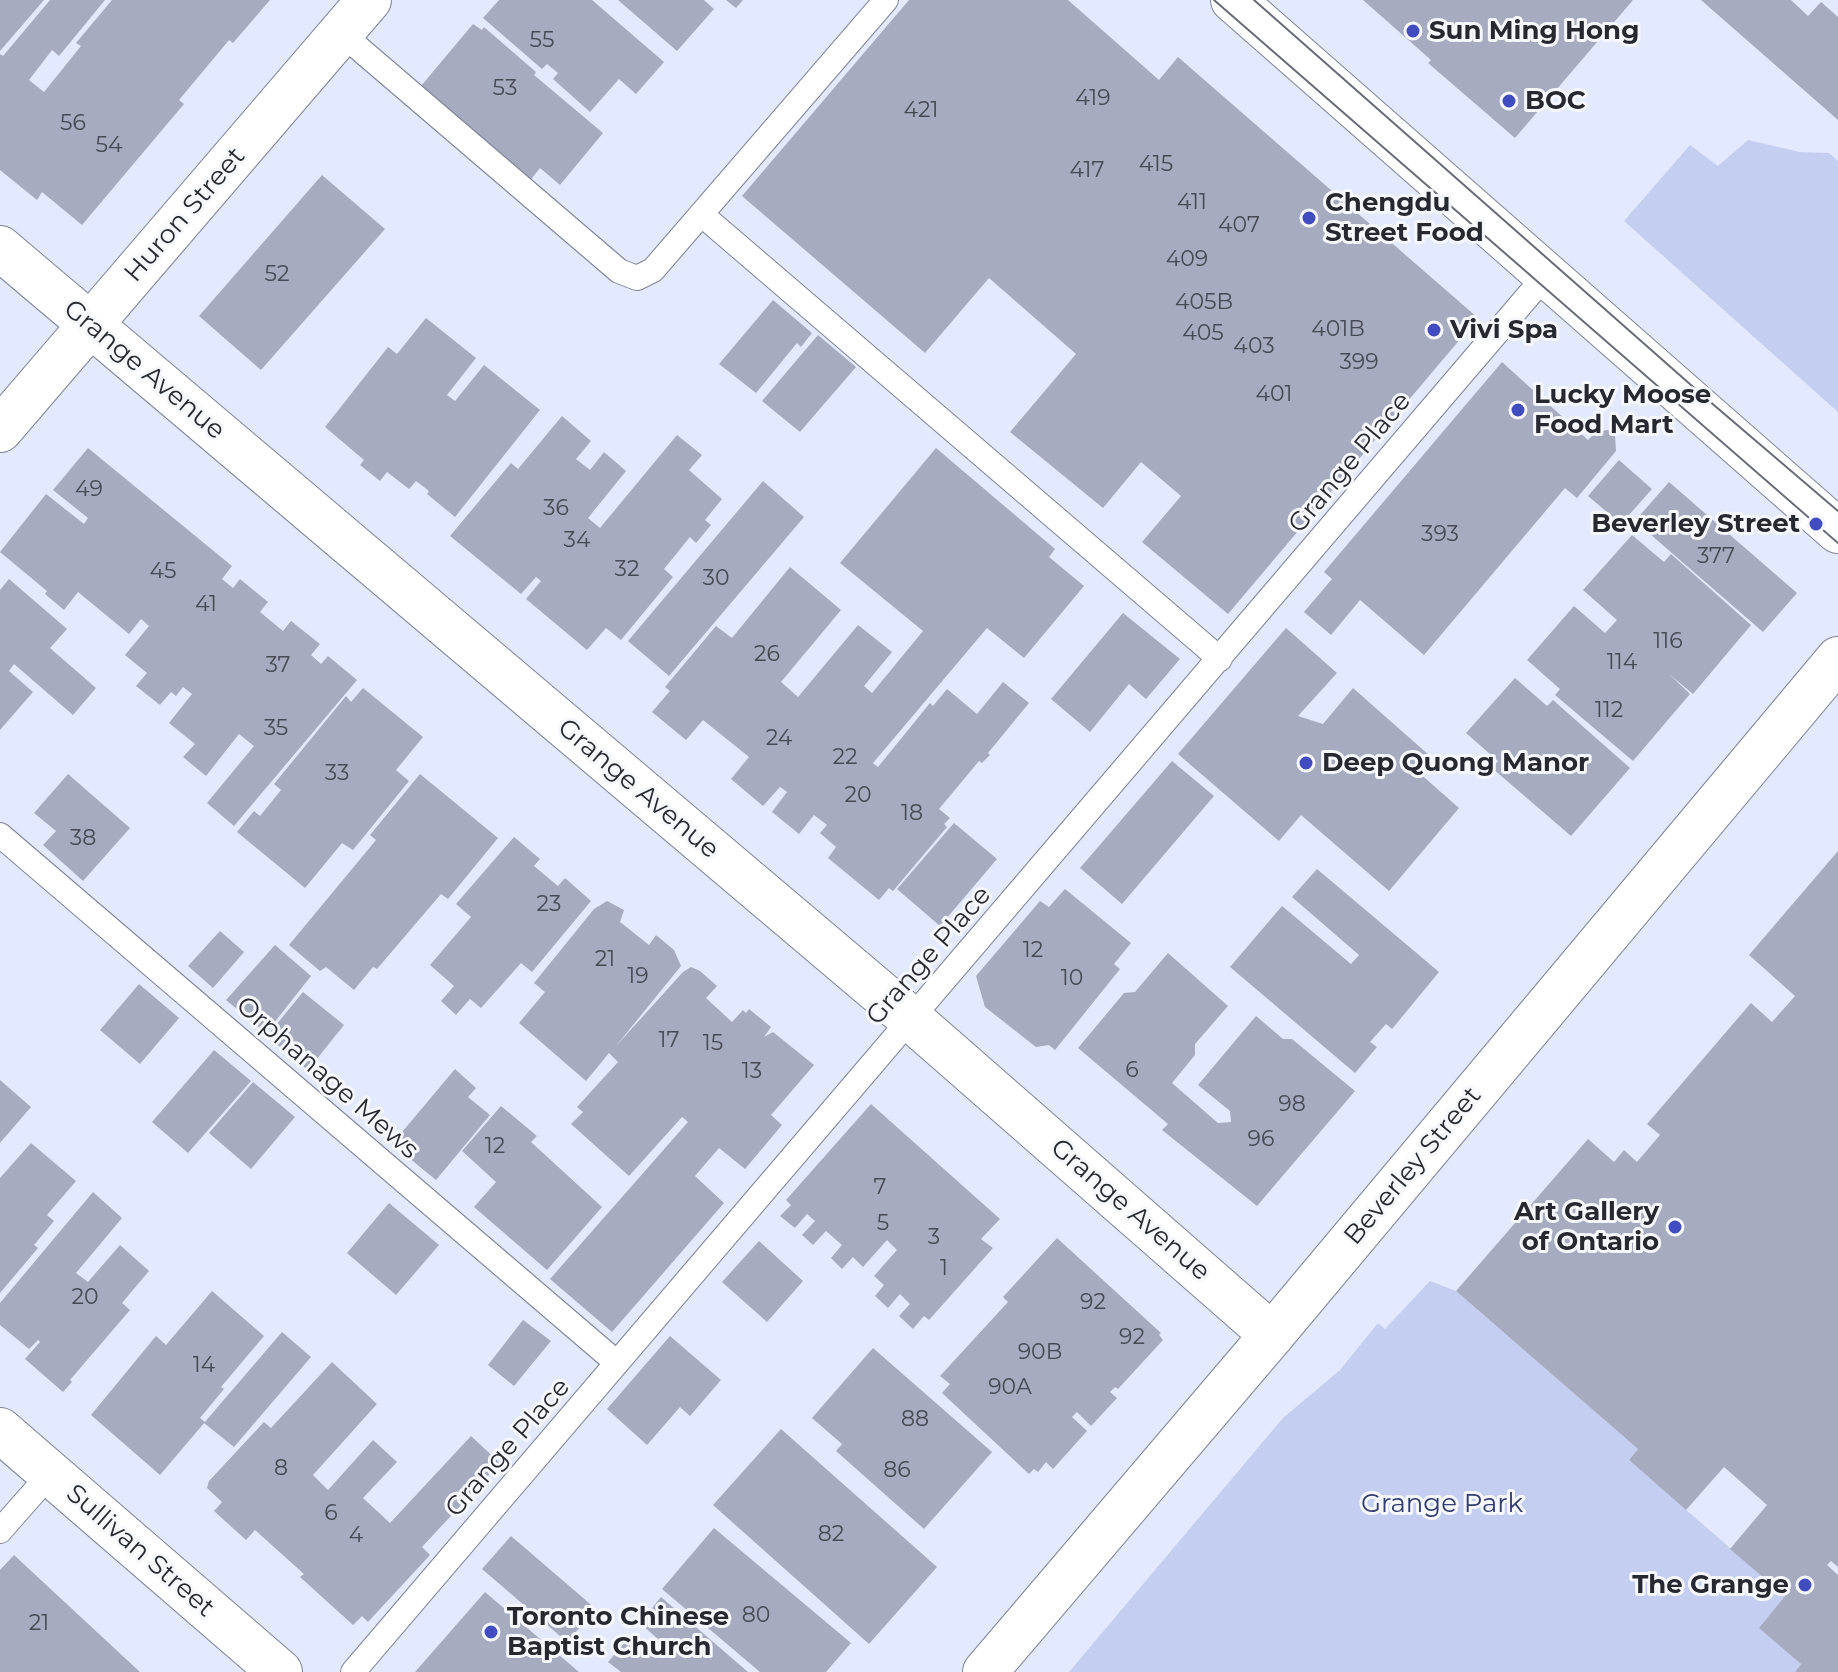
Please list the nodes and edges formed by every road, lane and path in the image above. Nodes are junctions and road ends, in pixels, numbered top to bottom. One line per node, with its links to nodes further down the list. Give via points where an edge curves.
1 (369, 0): 4 (street, Huron Street)
2 (886, 0): 5 (lane)
3 (1233, 0): 7 (street)
4 (341, 33): 5 (lane, via 619,271 637,278 653,270); 8 (street, Huron Street)
5 (701, 214): 11 (lane)
6 (0, 248): 8 (street, Grange Avenue)
7 (1546, 275): 10 (street); 11 (lane, Grange Place)
8 (89, 324): 9 (street, Huron Street); 14 (street, Grange Avenue)
9 (0, 430)
10 (1838, 531)
11 (1220, 659): 14 (lane, Grange Place)
12 (1838, 659): 15 (street, Beverley Street)
13 (0, 835): 16 (lane, Orphanage Mews)
14 (911, 1019): 15 (street, Grange Avenue); 16 (lane, Grange Place)
15 (1272, 1335): 22 (street, Beverley Street)
16 (617, 1363): 21 (lane, Grange Place)
17 (0, 1430): 18 (street, Sullivan Street)
18 (50, 1474): 19 (lane); 20 (street, Sullivan Street)
19 (0, 1531)
20 (280, 1672)
21 (353, 1672)
22 (985, 1672)

